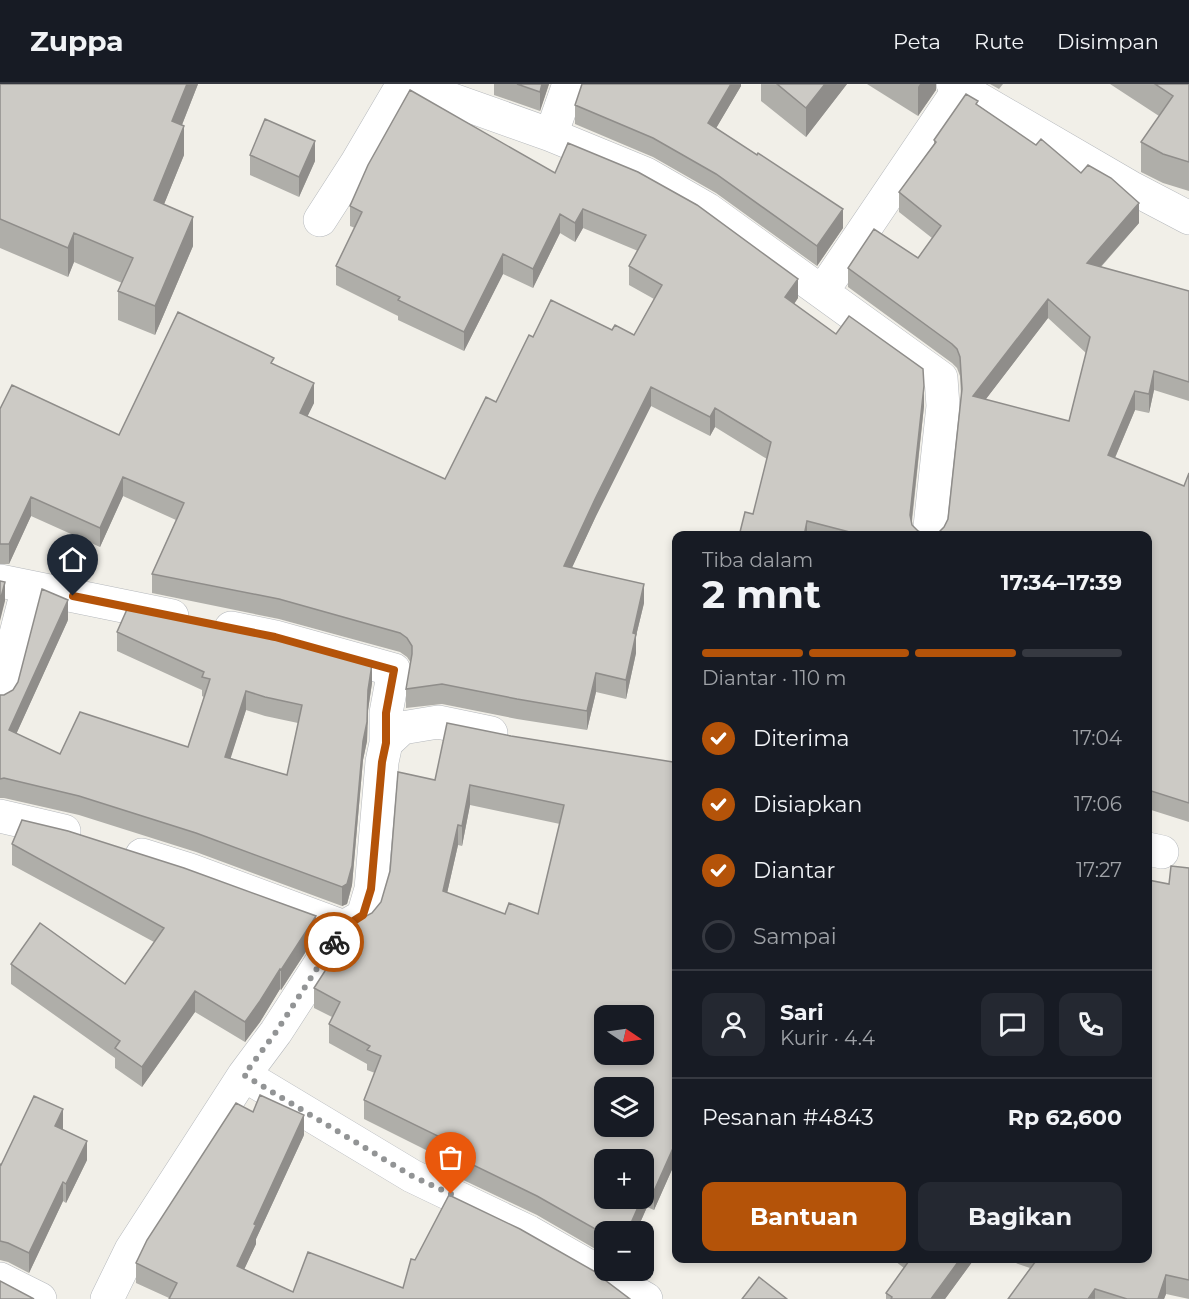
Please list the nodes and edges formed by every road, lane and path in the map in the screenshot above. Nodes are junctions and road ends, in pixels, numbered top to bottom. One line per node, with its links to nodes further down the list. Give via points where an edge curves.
1 (406, 84): 4 (street); 6 (street)
2 (569, 84): 4 (street)
3 (957, 86): 5 (street); 7 (street)
4 (551, 135): 7 (street, via 646,174 707,209)
5 (1189, 218)
6 (320, 220)
7 (822, 292): 8 (street, via 941,378 943,406)
8 (930, 531)
9 (14, 584): 10 (street); 12 (street, via 275,637 394,670 386,713)
10 (0, 696)
11 (514, 737): 12 (street, via 438,722 402,728)
12 (386, 743): 14 (street, via 371,889 363,915)
13 (0, 816): 14 (street, via 73,833 190,870)
14 (344, 927): 15 (street)
15 (244, 1075): 18 (street, via 131,1250); 19 (street, via 412,1176 529,1232)
16 (0, 1279): 17 (street)
17 (40, 1299)
18 (107, 1299)
19 (646, 1299)

